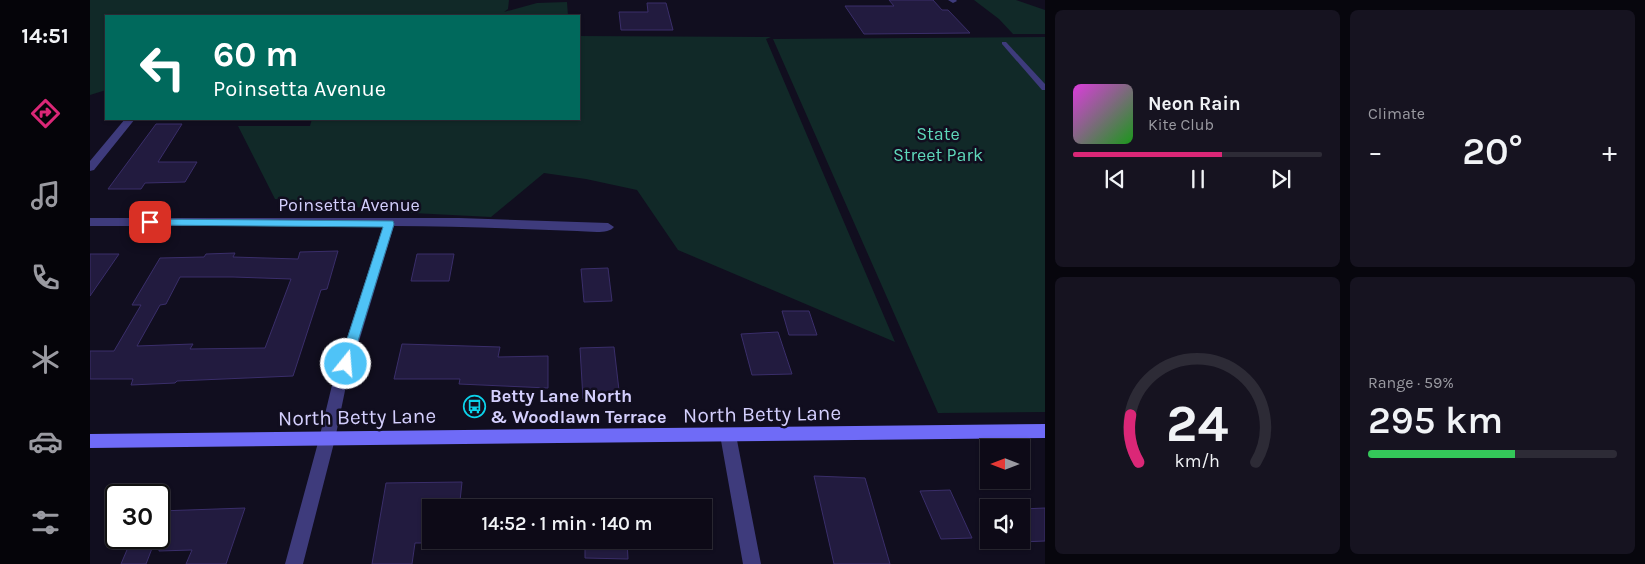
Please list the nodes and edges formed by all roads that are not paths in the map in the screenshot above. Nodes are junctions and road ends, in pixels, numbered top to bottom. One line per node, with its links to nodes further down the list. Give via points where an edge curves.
1 (1004, 42): 2 (lane)
2 (1045, 88)
3 (129, 120): 4 (street)
4 (90, 168)
5 (90, 222): 6 (street, Poinsetta Avenue)
6 (389, 224): 7 (street, Poinsetta Avenue, via 439,222); 10 (street, via 340,381)
7 (608, 227)
8 (1045, 432): 9 (street, North Betty Lane)
9 (728, 435): 10 (street, North Betty Lane); 13 (street)
10 (327, 439): 11 (street, North Betty Lane); 12 (street)
11 (90, 441)
12 (294, 564)
13 (752, 564)

